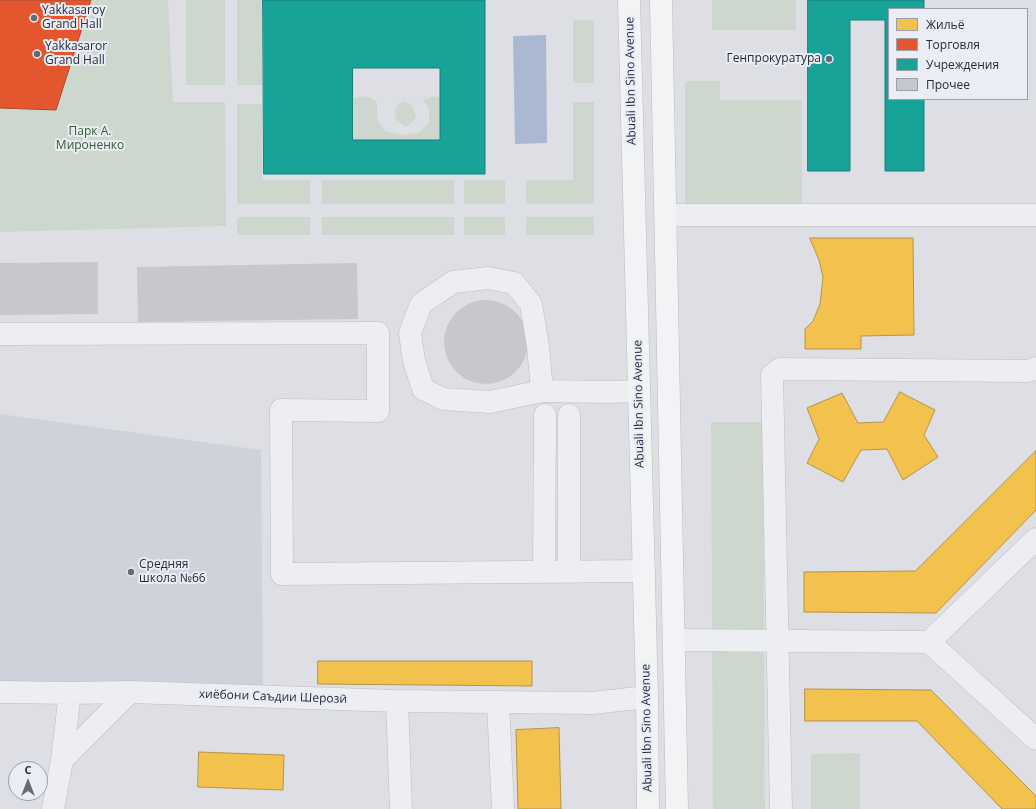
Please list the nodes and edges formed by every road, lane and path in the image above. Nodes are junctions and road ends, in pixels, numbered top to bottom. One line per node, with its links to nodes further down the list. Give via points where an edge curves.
1 (629, 0): 8 (main road, Abuali Ibn Sino Avenue)
2 (661, 0): 3 (main road)
3 (666, 215): 4 (street); 15 (main road)
4 (1036, 215)
5 (0, 334): 13 (street, via 378,333 378,411 280,410 282,574)
6 (1036, 368): 16 (street, via 1028,371 780,369 772,375)
7 (542, 391): 7 (street, via 531,304 514,283 488,278 453,282 421,304 410,333 414,361 423,390 443,399 490,402); 8 (street)
8 (639, 391): 12 (main road, Abuali Ibn Sino Avenue)
9 (545, 415): 13 (street)
10 (569, 416): 14 (street)
11 (1036, 540): 17 (street)
12 (644, 571): 14 (street); 21 (main road, Abuali Ibn Sino Avenue)
13 (544, 572): 14 (street)
14 (569, 572)
15 (674, 640): 16 (street); 30 (main road)
16 (777, 641): 17 (street); 31 (street)
17 (929, 642): 24 (street)
18 (0, 692): 20 (street, хиёбони Саъдии Шерозӣ)
19 (130, 692): 20 (street, хиёбони Саъдии Шерозӣ); 22 (street, хиёбони Саъдии Шерозӣ); 25 (street)
20 (70, 693): 25 (street)
21 (647, 697): 23 (street, хиёбони Саъдии Шерозӣ, via 592,703); 29 (main road, Abuali Ibn Sino Avenue)
22 (397, 701): 23 (street, хиёбони Саъдии Шерозӣ); 27 (street)
23 (498, 702): 28 (street)
24 (1036, 739)
25 (62, 760): 26 (street)
26 (53, 809)
27 (400, 809)
28 (503, 809)
29 (648, 809)
30 (677, 809)
31 (781, 809)

